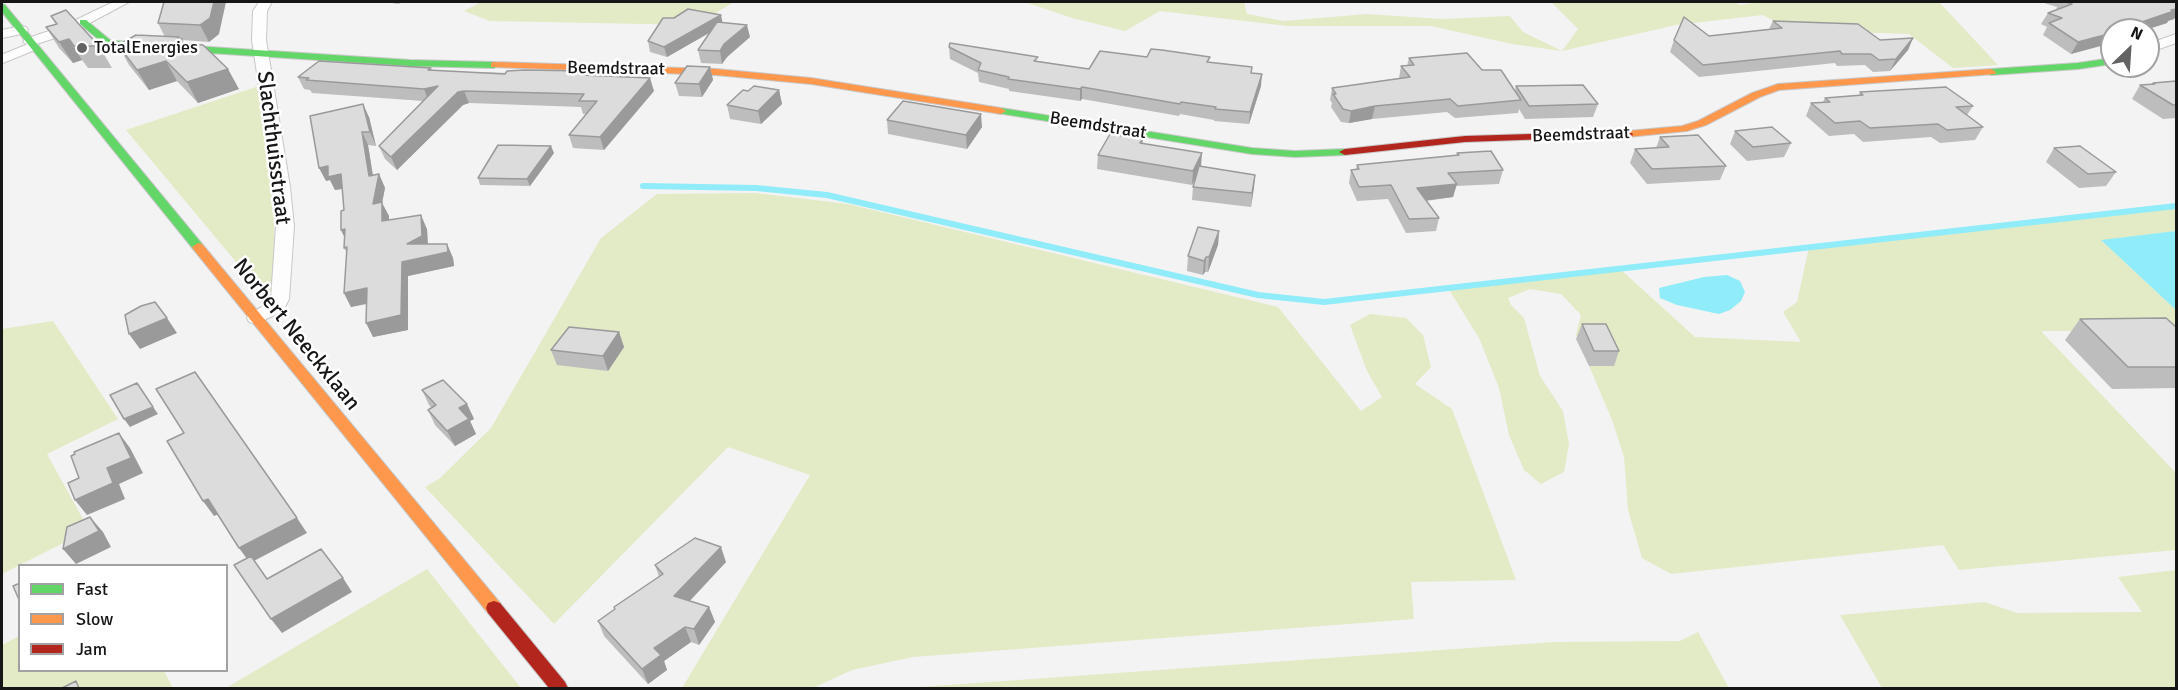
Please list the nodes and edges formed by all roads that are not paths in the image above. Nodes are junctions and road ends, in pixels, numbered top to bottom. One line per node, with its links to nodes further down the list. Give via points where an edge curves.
1 (122, 2): 4 (street)
2 (265, 2): 10 (street, Slachthuisstraat, via 260,11)
3 (2, 7): 5 (street, Norbert Neeckxlaan)
4 (83, 22): 8 (street); 10 (street, Beemdstraat, via 107,42 117,44)
5 (21, 30): 6 (street); 8 (street, Norbert Neeckxlaan)
6 (2, 34)
7 (2176, 38): 9 (street)
8 (32, 44): 11 (lane); 13 (street, Norbert Neeckxlaan)
9 (2160, 44)
10 (261, 54): 12 (street, Beemdstraat, via 777,77 1252,151 1295,154 1465,139 1649,133 1702,123 1778,87); 13 (street, Slachthuisstraat, via 285,226 280,299 276,308)
11 (2, 59)
12 (2100, 63)
13 (256, 318): 14 (street, Norbert Neeckxlaan)
14 (560, 688)

